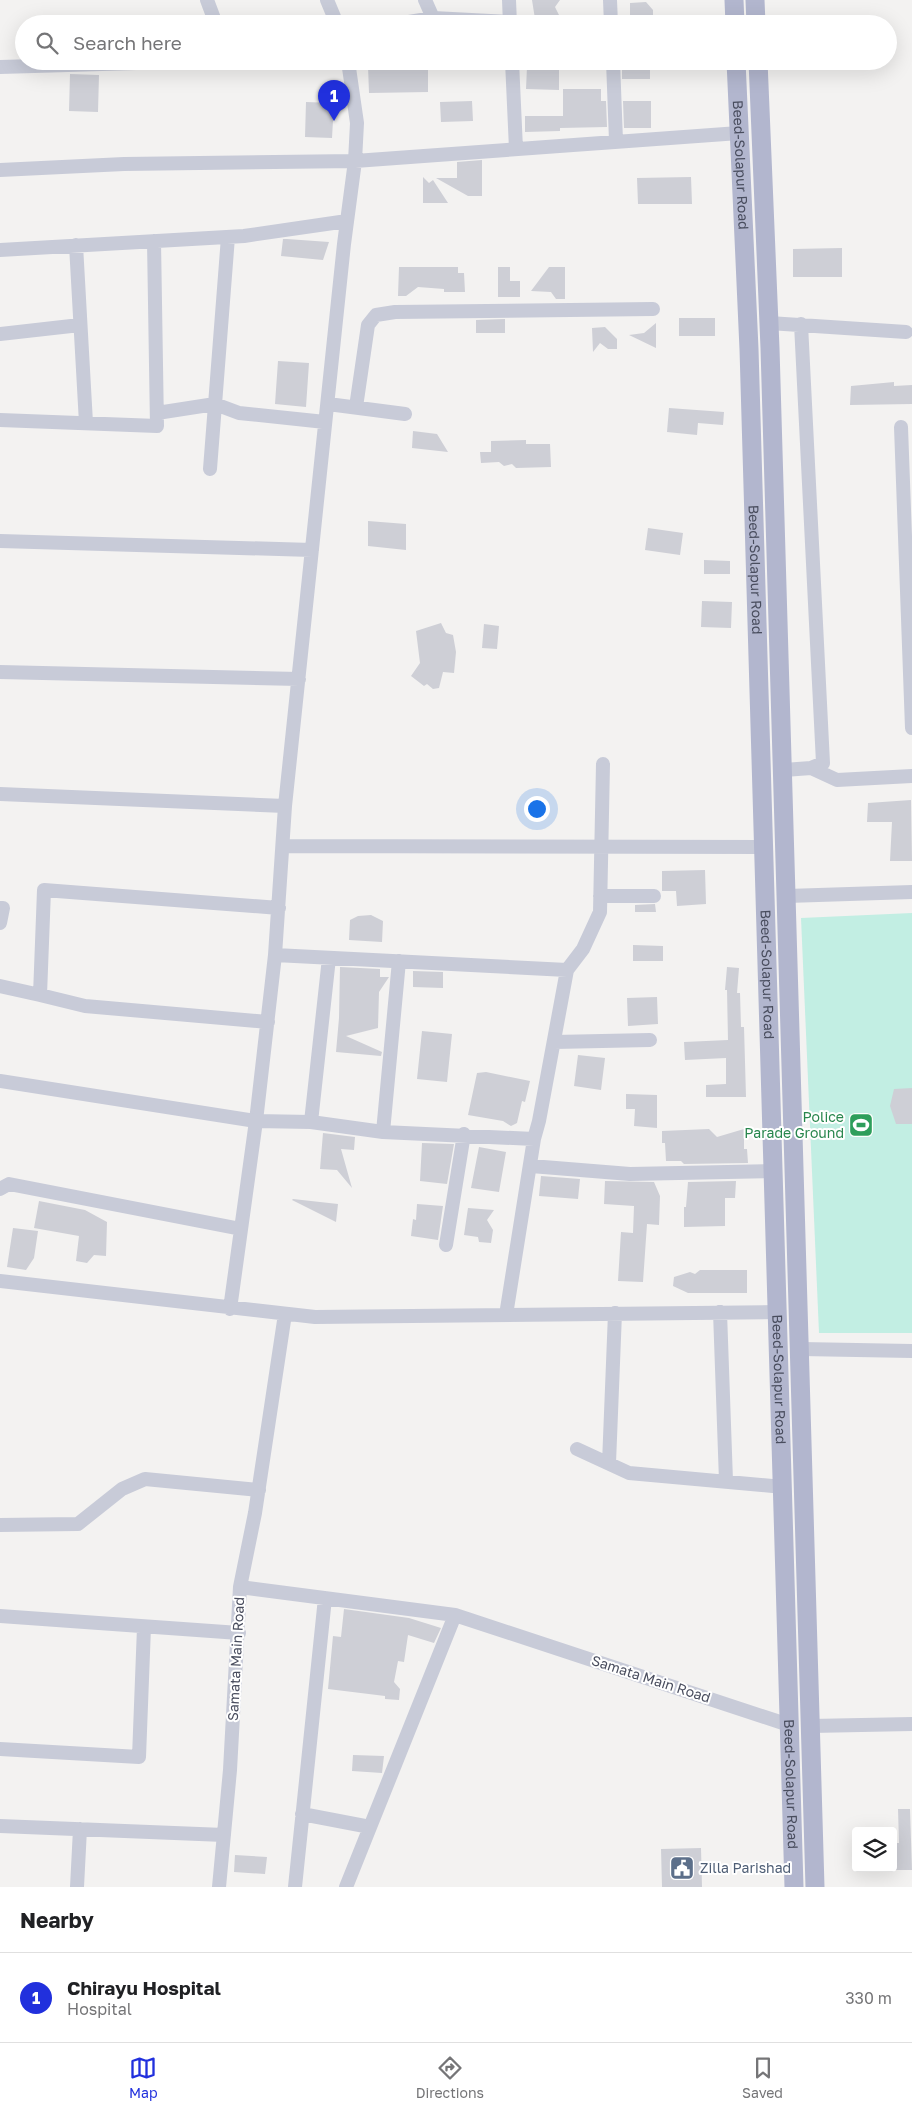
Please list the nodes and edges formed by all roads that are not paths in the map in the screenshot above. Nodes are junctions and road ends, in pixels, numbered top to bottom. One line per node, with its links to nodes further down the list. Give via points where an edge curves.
1 (207, 0): 8 (street)
2 (327, 0): 9 (street)
3 (424, 0): 10 (street)
4 (509, 0): 11 (street)
5 (610, 0): 12 (street)
6 (734, 0): 13 (main road)
7 (755, 0): 14 (main road)
8 (213, 15)
9 (333, 15)
10 (432, 15)
11 (510, 15)
12 (611, 15)
13 (735, 15)
14 (756, 15)
15 (0, 67): 16 (street)
16 (15, 67)
17 (349, 70): 25 (street, via 357,123)
18 (512, 70): 24 (street)
19 (613, 70): 23 (street)
20 (736, 70): 22 (main road, Beed-Solapur Road)
21 (758, 70): 33 (main road, Beed-Solapur Road)
22 (740, 133): 23 (street); 61 (main road, Beed-Solapur Road)
23 (616, 141): 24 (street)
24 (516, 149): 25 (street)
25 (355, 161): 26 (street, via 124,164); 27 (street)
26 (0, 170)
27 (347, 221): 28 (street); 39 (street)
28 (228, 237): 29 (street); 38 (street)
29 (154, 241): 30 (street); 41 (street)
30 (76, 245): 31 (street); 35 (street)
31 (0, 250)
32 (653, 309): 40 (street, via 395,312 376,315 368,325)
33 (769, 323): 34 (street); 55 (main road, Beed-Solapur Road)
34 (801, 324): 36 (street); 54 (street, via 823,763)
35 (80, 325): 37 (street); 45 (street)
36 (906, 332)
37 (0, 334)
38 (215, 404): 41 (street); 44 (street, via 239,413); 47 (street)
39 (328, 404): 40 (street); 44 (street)
40 (356, 407): 42 (street)
41 (157, 412): 45 (street, via 157,426)
42 (405, 414)
43 (0, 420): 45 (street)
44 (326, 422): 49 (street)
45 (86, 423)
46 (902, 428): 52 (street)
47 (210, 469)
48 (0, 540): 49 (street)
49 (312, 550): 51 (street)
50 (0, 672): 51 (street)
51 (298, 679): 58 (street)
52 (912, 728)
53 (603, 764): 60 (street)
54 (810, 768): 55 (street); 56 (street, via 837,780)
55 (784, 770): 65 (main road, Beed-Solapur Road)
56 (912, 776)
57 (0, 794): 58 (street)
58 (285, 806): 59 (street)
59 (283, 846): 60 (street); 67 (street)
60 (601, 847): 61 (street); 63 (street)
61 (765, 847): 85 (main road, Beed-Solapur Road)
62 (912, 892): 65 (street)
63 (600, 896): 64 (street); 72 (street, via 600,912 583,949)
64 (654, 896)
65 (788, 896): 96 (main road, Beed-Solapur Road)
66 (0, 908): 68 (street, via 3,908)
67 (279, 908): 69 (street); 74 (street, via 44,890)
68 (0, 923)
69 (276, 955): 70 (street); 75 (street)
70 (329, 958): 71 (street); 80 (street)
71 (399, 961): 72 (street); 81 (street)
72 (567, 970): 77 (street)
73 (0, 986): 74 (street)
74 (40, 995): 75 (street, via 85,1006)
75 (268, 1022): 79 (street)
76 (650, 1040): 77 (street)
77 (554, 1042): 83 (street)
78 (0, 1081): 79 (street)
79 (256, 1121): 80 (street); 87 (street)
80 (312, 1122): 81 (street)
81 (383, 1132): 82 (street)
82 (464, 1134): 83 (street); 88 (street)
83 (534, 1139): 84 (street)
84 (531, 1166): 85 (street, via 630,1174); 95 (street)
85 (772, 1171): 92 (main road, Beed-Solapur Road)
86 (0, 1189): 87 (street, via 9,1184)
87 (241, 1229): 90 (street)
88 (446, 1245)
89 (0, 1281): 90 (street)
90 (230, 1309): 94 (street)
91 (720, 1312): 92 (street); 93 (street); 100 (street)
92 (778, 1312): 101 (main road, Beed-Solapur Road)
93 (615, 1313): 95 (street); 99 (street)
94 (284, 1314): 95 (street, via 315,1317); 102 (street)
95 (506, 1315)
96 (801, 1349): 97 (street); 112 (main road, Beed-Solapur Road)
97 (912, 1351)
98 (578, 1449): 99 (street)
99 (609, 1463): 100 (street, via 629,1472)
100 (726, 1482): 101 (street)
101 (783, 1487): 111 (main road, Beed-Solapur Road)
102 (258, 1490): 103 (street, via 145,1479 122,1489 78,1524); 104 (street)
103 (0, 1525)
104 (240, 1587): 105 (street, Samata Main Road); 109 (street, Samata Main Road)
105 (325, 1598): 106 (street, Samata Main Road); 114 (street)
106 (455, 1614): 111 (street, Samata Main Road); 116 (street)
107 (0, 1616): 108 (street)
108 (144, 1627): 109 (street); 113 (street, via 139,1757)
109 (239, 1632): 118 (street, Samata Main Road)
110 (912, 1724): 112 (street)
111 (790, 1725): 123 (main road, Beed-Solapur Road)
112 (811, 1726): 124 (main road, Beed-Solapur Road)
113 (0, 1748)
114 (302, 1814): 116 (street); 121 (street)
115 (0, 1826): 117 (street)
116 (370, 1827): 122 (street)
117 (80, 1829): 118 (street); 119 (street)
118 (224, 1835): 120 (street, Samata Main Road)
119 (77, 1887)
120 (219, 1887)
121 (295, 1887)
122 (346, 1887)
123 (794, 1887)
124 (815, 1887)

